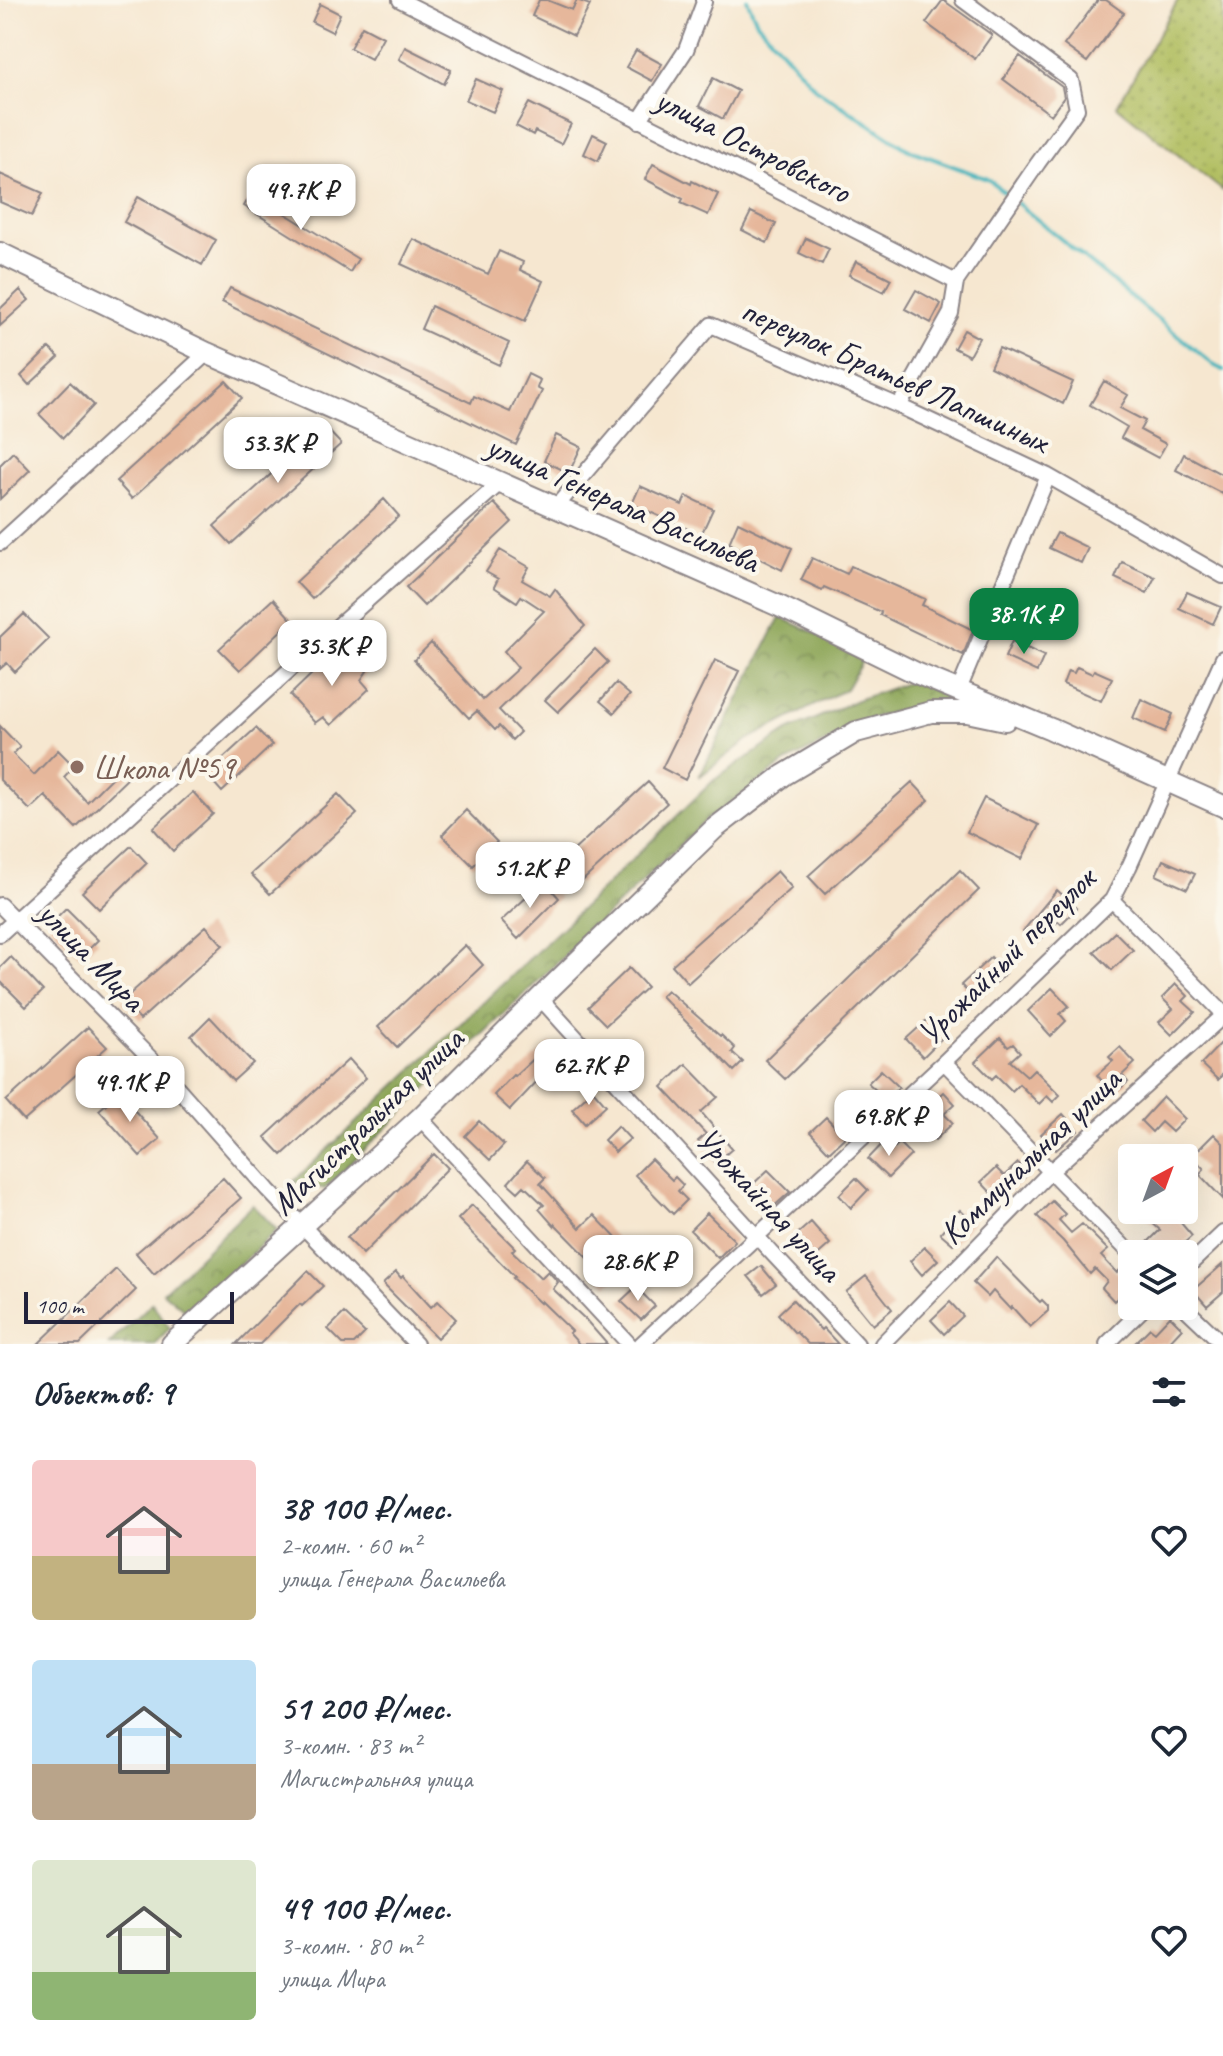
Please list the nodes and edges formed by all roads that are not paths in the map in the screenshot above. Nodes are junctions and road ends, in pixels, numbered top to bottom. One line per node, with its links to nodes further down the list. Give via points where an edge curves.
1 (400, 0): 4 (street, улица Островского)
2 (703, 0): 4 (street, via 686,50)
3 (963, 0): 6 (street, via 1071,80 1077,109)
4 (639, 121): 6 (street, улица Островского)
5 (0, 253): 7 (main road, улица Генерала Васильева)
6 (956, 282): 8 (street, via 951,313)
7 (207, 353): 10 (main road, улица Генерала Васильева); 12 (street)
8 (899, 406): 9 (street, переулок Братьев Лапшиных); 11 (street, переулок Братьев Лапшиных, via 711,325)
9 (1048, 476): 13 (street, переулок Братьев Лапшиных); 15 (street)
10 (500, 483): 11 (main road, улица Генерала Васильева); 21 (street)
11 (555, 508): 15 (main road, улица Генерала Васильева)
12 (0, 543)
13 (1223, 576)
14 (1223, 658): 17 (street, Урожайный переулок)
15 (958, 692): 16 (main road, улица Генерала Васильева)
16 (1051, 729): 17 (main road, улица Генерала Васильева); 23 (main road, Магистральная улица, via 967,712 931,712 856,732 784,775 714,829)
17 (1167, 780): 18 (main road, улица Генерала Васильева); 19 (street, Урожайный переулок)
18 (1223, 806)
19 (1112, 900): 24 (street); 25 (street, Урожайный переулок)
20 (0, 905): 21 (street, улица Мира)
21 (15, 920): 22 (street); 28 (street, улица Мира, via 161,1069)
22 (0, 934)
23 (540, 998): 26 (main road, Магистральная улица); 30 (street, Урожайная улица)
24 (1223, 1015): 27 (street, Коммунальная улица)
25 (944, 1062): 27 (street); 30 (street, Урожайный переулок)
26 (420, 1118): 28 (main road, Магистральная улица); 37 (street)
27 (1050, 1172): 31 (street); 40 (street, Коммунальная улица)
28 (303, 1227): 35 (main road, Магистральная улица); 36 (street, улица Мира)
29 (1223, 1233): 32 (street)
30 (757, 1237): 38 (street, Урожайный переулок); 39 (street, Урожайная улица)
31 (1118, 1241)
32 (1198, 1257)
33 (1132, 1320): 41 (street)
34 (1198, 1320): 42 (street)
35 (180, 1341)
36 (416, 1344)
37 (629, 1344)
38 (641, 1344)
39 (857, 1344)
40 (882, 1344)
41 (1107, 1344)
42 (1223, 1344)

